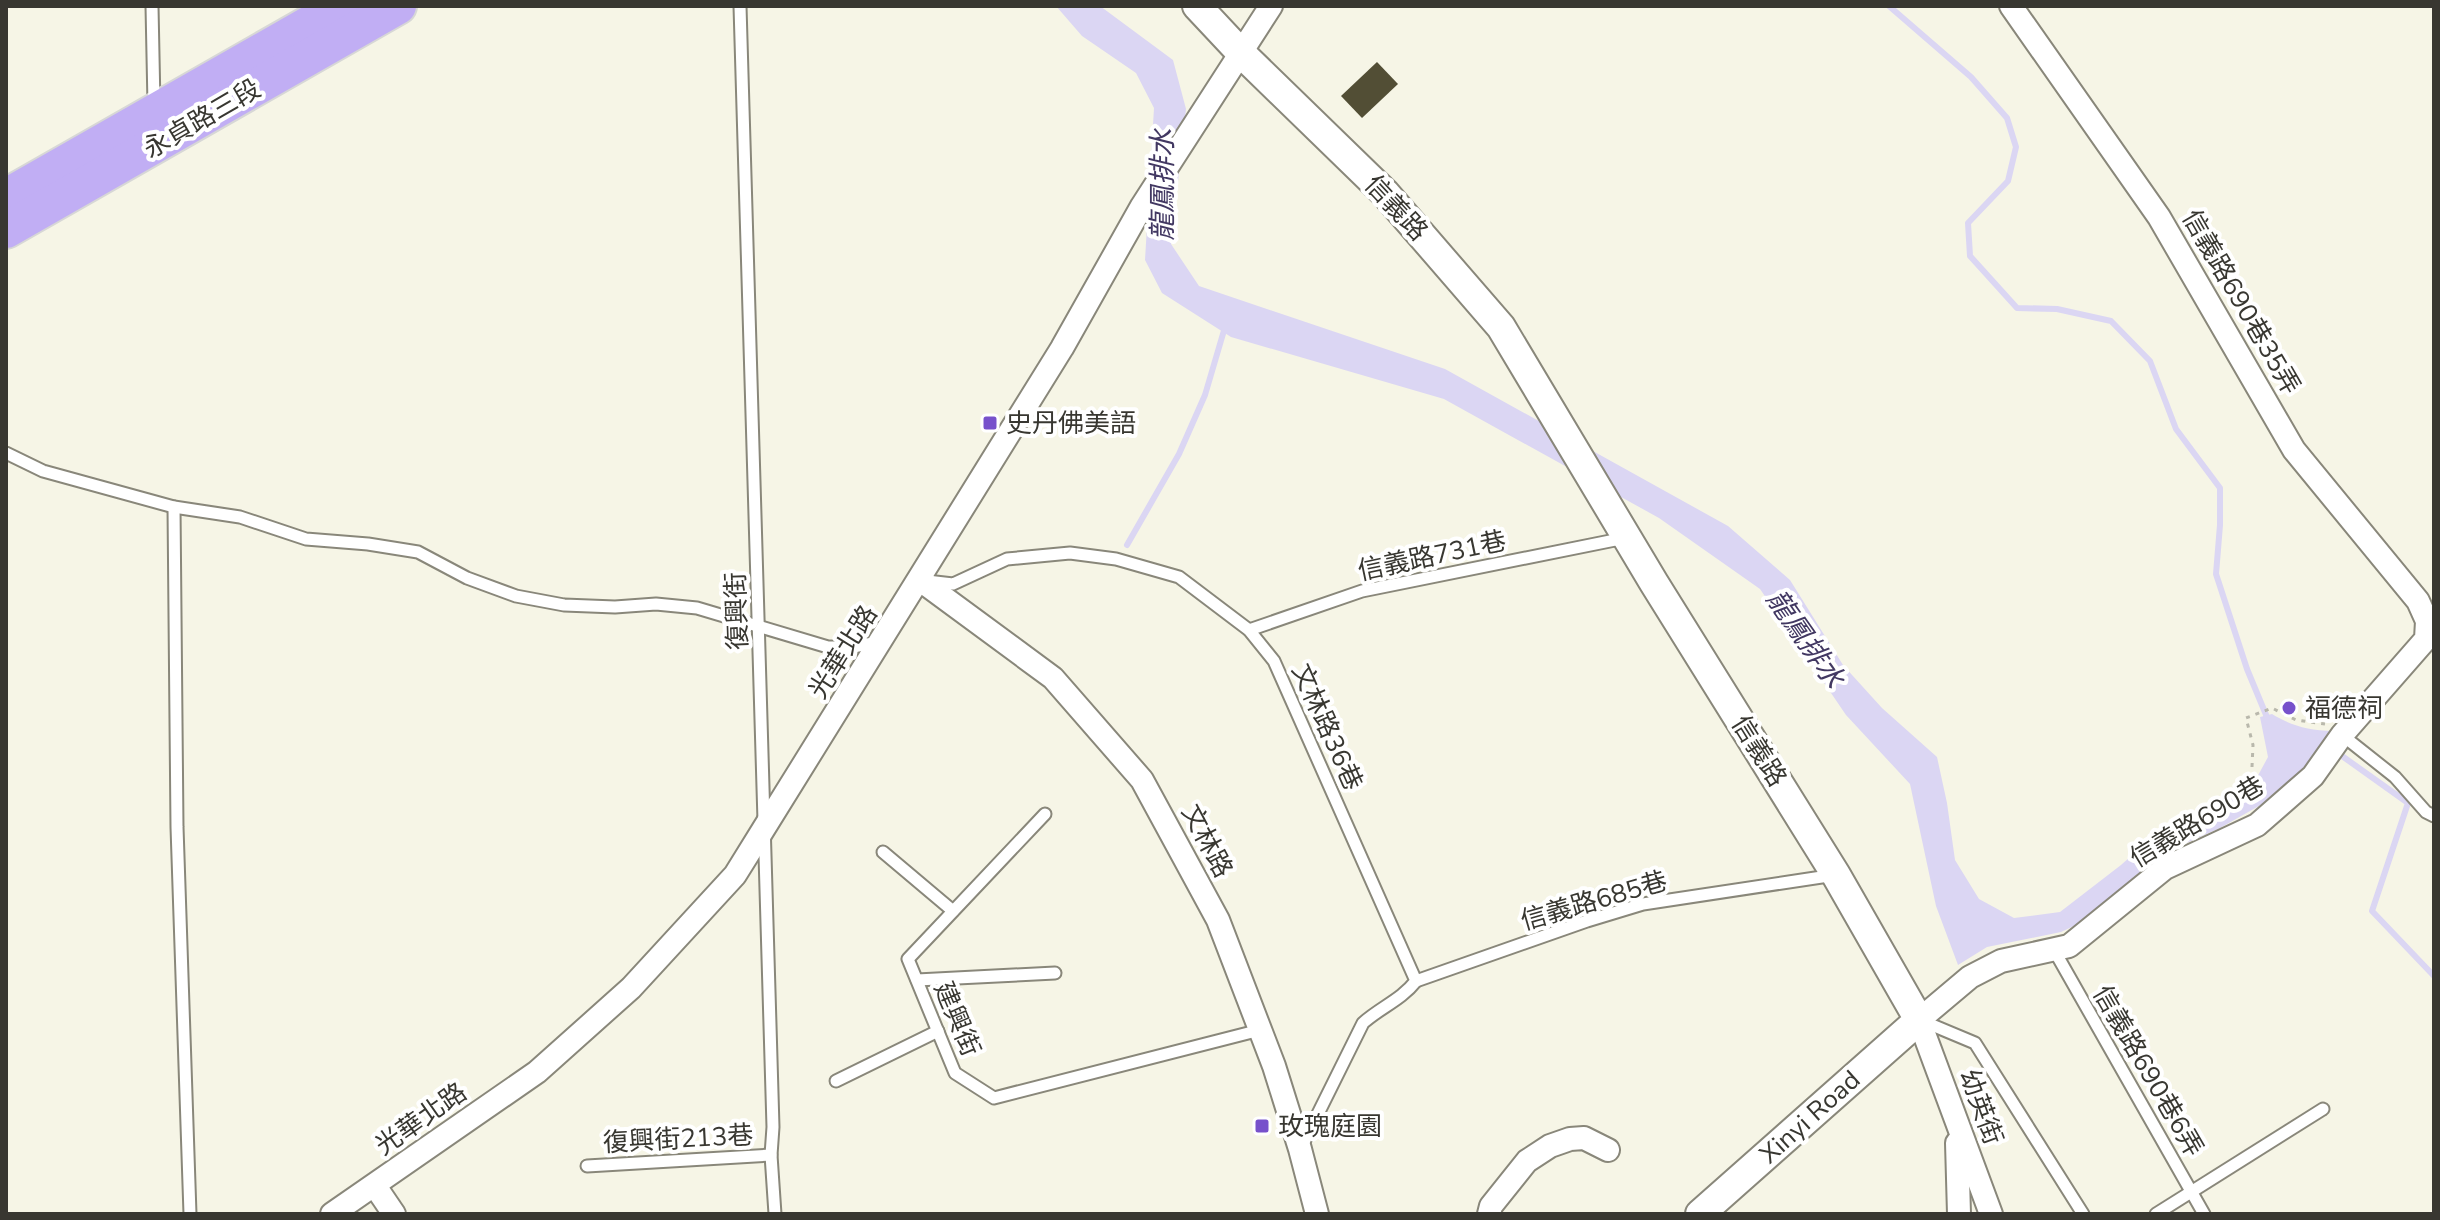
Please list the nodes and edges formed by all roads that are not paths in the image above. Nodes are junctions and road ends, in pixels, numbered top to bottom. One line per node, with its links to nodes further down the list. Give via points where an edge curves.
1 (152, 6): 9 (lane)
2 (341, 6): 9 (main road, 永貞路三段)
3 (398, 6): 9 (main road, 永貞路三段)
4 (740, 6): 17 (lane, 復興街)
5 (1197, 6): 8 (street, 信義路)
6 (1271, 6): 8 (street, 光華北路)
7 (2011, 6): 16 (street, 信義路690巷35弄, via 2159,217 2294,450)
8 (1242, 54): 14 (street, 信義路, via 1385,193 1501,327); 15 (street, 光華北路, via 1142,206)
9 (161, 126): 10 (main road, 永貞路三段); 11 (main road, 永貞路三段)
10 (6, 197)
11 (6, 230)
12 (6, 453): 13 (lane, via 43,471)
13 (174, 507): 17 (lane, via 240,517 306,539 418,552 516,596 564,605 697,608); 43 (lane, via 177,827)
14 (1627, 538): 18 (lane, 信義路731巷, via 1362,591); 25 (street, 信義路)
15 (920, 580): 18 (lane, 文林路36巷, via 953,584 1007,559 1070,553 1116,559 1179,577); 19 (street, 光華北路); 32 (street, 文林路, via 1053,678 1142,780 1218,920)
16 (2430, 620): 20 (street, 信義路690巷, via 2426,639)
17 (760, 628): 19 (lane, via 828,647); 23 (lane, 復興街)
18 (1249, 630): 30 (lane, 文林路36巷, via 1274,661)
19 (883, 641): 23 (street, 光華北路)
20 (2335, 744): 22 (lane, via 2395,777); 27 (street, 信義路690巷, via 2313,776 2257,825 2165,868 2069,946)
21 (1045, 814): 26 (lane, 建興街)
22 (2434, 816)
23 (764, 830): 39 (lane, 復興街); 41 (street, 光華北路, via 735,875 631,988 537,1072)
24 (883, 852): 26 (lane)
25 (1836, 875): 30 (lane, 信義路685巷, via 1643,904); 31 (street, 信義路)
26 (953, 911): 29 (lane, 建興街, via 908,959)
27 (2054, 950): 31 (street, 信義路690巷, via 2001,961 1970,977); 42 (lane, 信義路690巷6弄)
28 (1055, 973): 29 (lane)
29 (917, 980): 33 (lane, 建興街)
30 (1416, 981): 37 (lane, via 1404,996 1363,1023)
31 (1919, 1020): 36 (street, 幼英街); 49 (street, Xinyi Road); 52 (lane, via 1975,1043)
32 (1260, 1030): 33 (lane, 建興街, via 994,1098 955,1073); 37 (street, 文林路)
33 (938, 1031): 34 (lane)
34 (836, 1081)
35 (2323, 1109): 42 (lane)
36 (1957, 1126): 50 (street); 51 (street, 幼英街)
37 (1300, 1149): 47 (street, 文林路)
38 (1608, 1150): 48 (street, via 1584,1138 1550,1146 1527,1161)
39 (771, 1155): 40 (lane, 復興街213巷); 46 (lane, 復興街)
40 (587, 1166)
41 (375, 1186): 44 (street, 光華北路); 45 (street)
42 (2192, 1192): 53 (lane); 54 (lane, 信義路690巷6弄)
43 (190, 1214)
44 (332, 1214)
45 (394, 1214)
46 (775, 1214)
47 (1317, 1214)
48 (1489, 1214)
49 (1700, 1214)
50 (1959, 1214)
51 (1991, 1214)
52 (2083, 1214)
53 (2156, 1214)
54 (2204, 1214)

